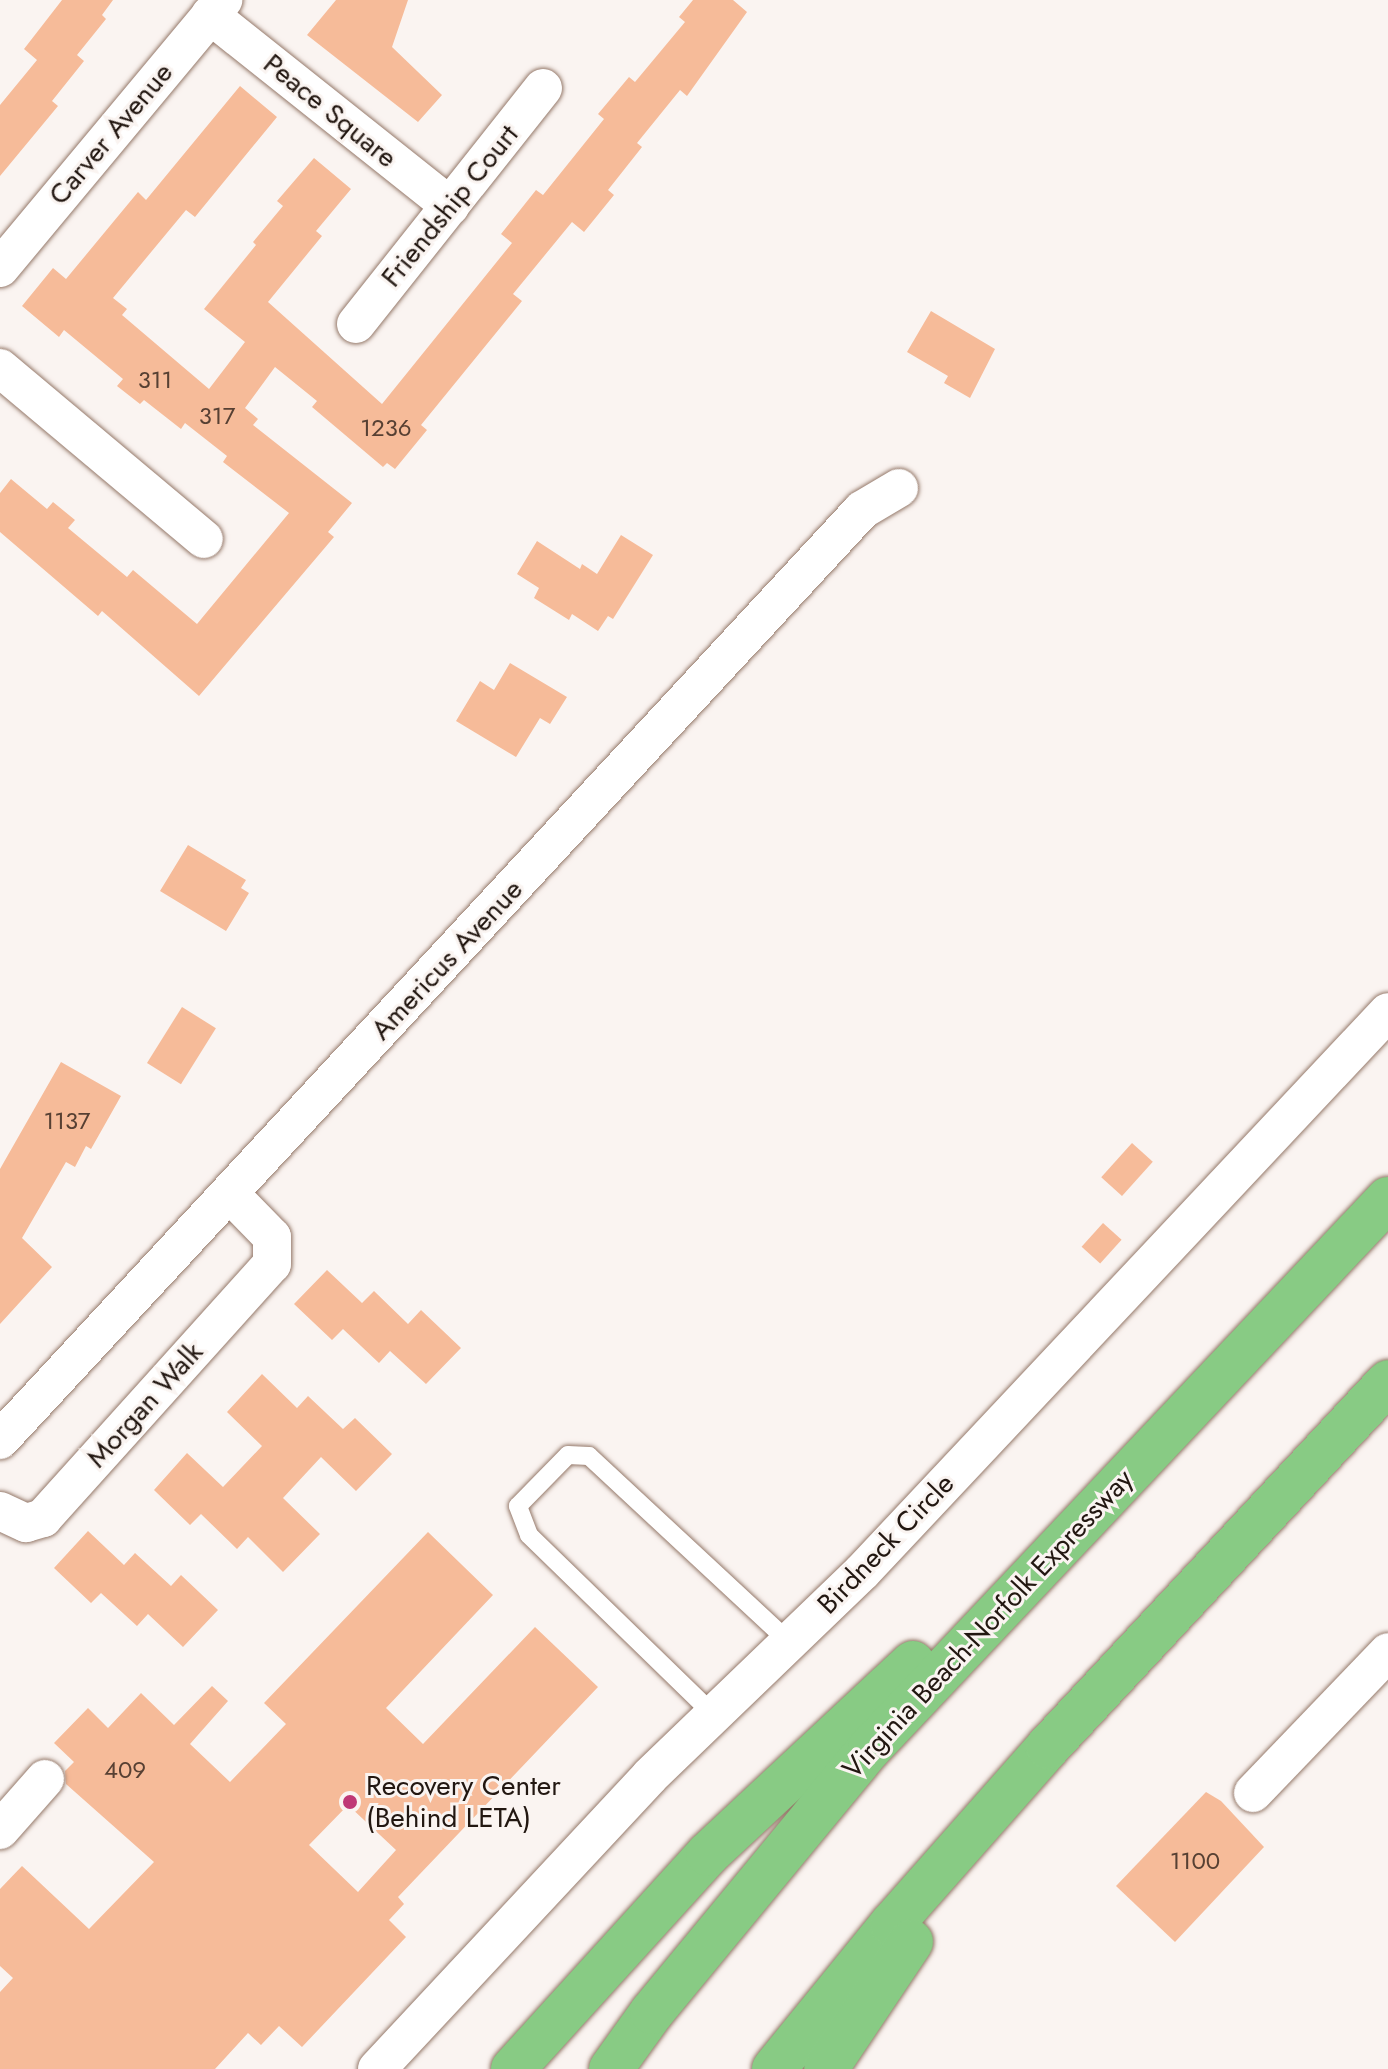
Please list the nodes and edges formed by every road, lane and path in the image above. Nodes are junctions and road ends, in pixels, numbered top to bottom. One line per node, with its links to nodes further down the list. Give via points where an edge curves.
1 (216, 8): 3 (street, Peace Square); 4 (street, Carver Avenue)
2 (543, 88): 3 (street, Friendship Court)
3 (450, 206): 5 (street, Friendship Court)
4 (0, 268)
5 (356, 324)
6 (0, 368): 8 (street)
7 (899, 488): 10 (street, Americus Avenue, via 862,510)
8 (204, 539)
9 (1388, 1012): 16 (street, Birdneck Circle, via 862,1572)
10 (231, 1195): 14 (street, Americus Avenue); 15 (street, Morgan Walk, via 272,1237 272,1264 43,1518 26,1523)
11 (1388, 1199): 13 (highway, Virginia Beach-Norfolk Expressway)
12 (1388, 1382): 19 (highway)
13 (1195, 1399): 24 (highway, via 708,1854); 25 (highway, Virginia Beach-Norfolk Expressway, via 870,1748)
14 (0, 1440)
15 (0, 1511)
16 (789, 1642): 18 (street, Birdneck Circle); 18 (lane, via 589,1456 568,1455 518,1506 529,1535)
17 (1388, 1652): 21 (street)
18 (714, 1715): 23 (street, Birdneck Circle)
19 (1048, 1747): 26 (highway, via 892,1924); 27 (highway)
20 (45, 1779): 22 (street)
21 (1253, 1793)
22 (0, 1830)
23 (377, 2069)
24 (513, 2069)
25 (611, 2069)
26 (774, 2069)
27 (826, 2069)

